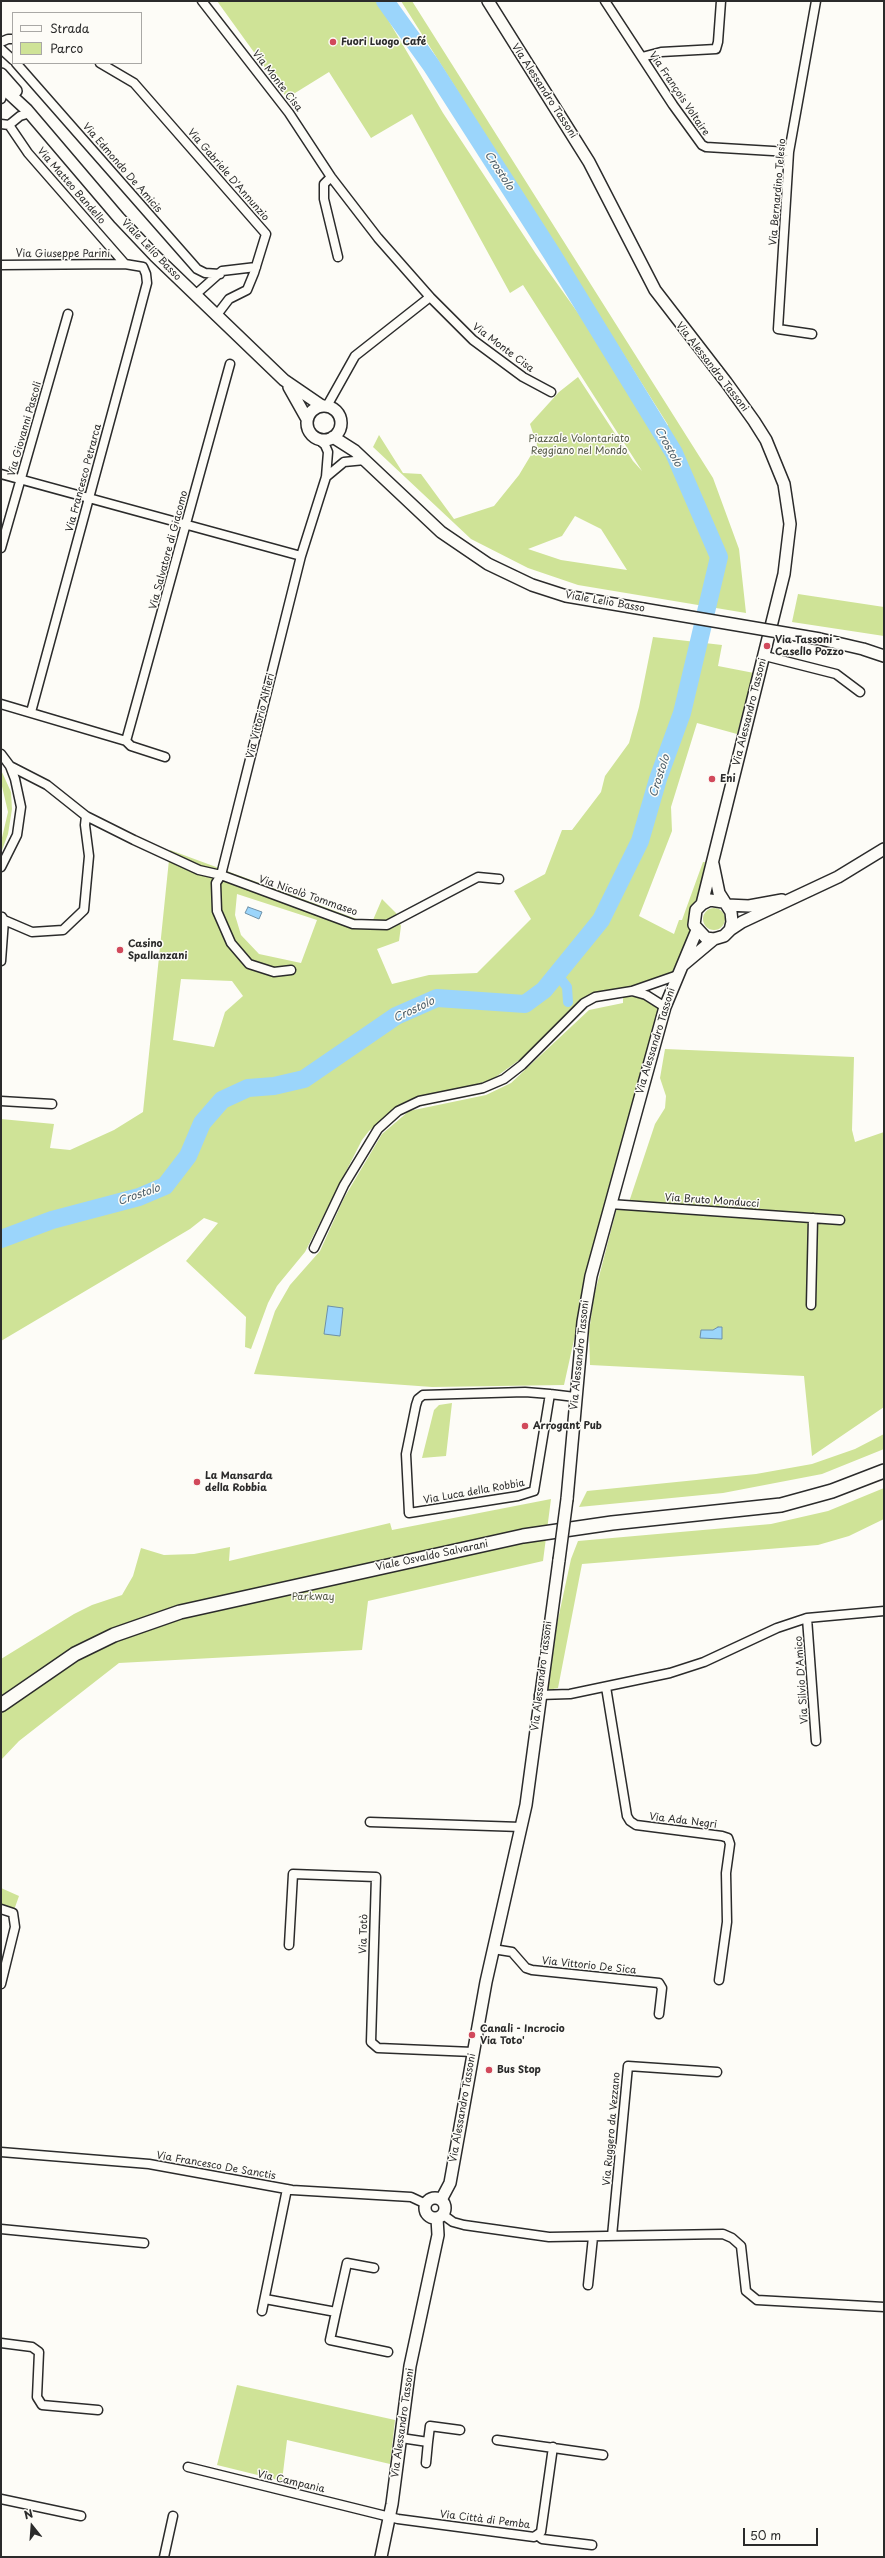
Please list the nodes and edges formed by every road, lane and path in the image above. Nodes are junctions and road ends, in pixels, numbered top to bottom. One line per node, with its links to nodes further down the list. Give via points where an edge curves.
1 (202, 1): 18 (street, Via Monte Cisa, via 293,118)
2 (490, 1): 46 (street, Via Alessandro Tassoni, via 589,162 655,290 740,401 766,440 779,468 790,512 790,540)
3 (605, 1): 9 (street, Via François Voltaire)
4 (721, 1): 9 (street, via 716,48 661,52)
5 (816, 1): 17 (street, Via Bernardino Telesio)
6 (12, 39): 7 (street)
7 (1, 42)
8 (1, 49): 10 (street)
9 (642, 57): 17 (street, Via François Voltaire, via 702,145)
10 (12, 59)
11 (17, 64): 23 (street, Via Edmondo De Amicis, via 197,269 205,273)
12 (102, 64): 22 (street, Via Gabriele D'Annunzio, via 134,83 266,234)
13 (1, 74): 15 (street, Viale Lelio Basso, via 21,97)
14 (2, 91): 15 (street, Viale Lelio Basso)
15 (29, 112): 16 (street); 24 (street, Viale Lelio Basso, via 133,233)
16 (5, 125): 20 (street, Via Matteo Bandello)
17 (790, 152): 28 (street, Via Bernardino Telesio, via 778,329)
18 (331, 177): 19 (street, via 324,184 324,199); 25 (street, Via Monte Cisa, via 378,238)
19 (338, 257)
20 (125, 264): 21 (street, Via Giuseppe Parini); 42 (street, Via Francesco Petrarca, via 143,267 147,283)
21 (1, 265)
22 (256, 267): 23 (street, Via Edmondo De Amicis); 27 (street, Via Gabriele D'Annunzio, via 246,290 229,299)
23 (220, 274): 24 (street, Via Edmondo De Amicis)
24 (195, 295): 27 (street, Viale Lelio Basso)
25 (430, 297): 31 (street, Via Monte Cisa, via 473,340 523,377); 32 (street, via 355,356)
26 (68, 314): 41 (street, Via Giovanni Pascoli)
27 (216, 316): 30 (street, Viale Lelio Basso)
28 (812, 334)
29 (230, 364): 43 (street, Via Salvatore di Giacomo)
30 (284, 380): 32 (street, Viale Lelio Basso); 33 (street, Viale Lelio Basso)
31 (551, 392)
32 (324, 406): 33 (street, via 312,410); 34 (street, via 338,413)
33 (307, 419): 36 (street, via 310,432)
34 (341, 424): 35 (street); 37 (street)
35 (331, 438): 36 (street); 37 (street); 40 (street, Via Vittorio Alfieri)
36 (318, 439): 40 (street, Via Vittorio Alfieri, via 328,452)
37 (355, 451): 38 (street)
38 (365, 460): 40 (street, via 344,462); 47 (street, Viale Lelio Basso, bridge, via 441,532 488,564 532,585 566,596 820,639 863,648)
39 (1, 474): 41 (street)
40 (329, 474): 45 (street, Via Vittorio Alfieri)
41 (21, 479): 42 (street); 44 (street, Via Giovanni Pascoli)
42 (90, 497): 43 (street); 50 (street, Via Francesco Petrarca)
43 (187, 525): 45 (street); 51 (street, Via Salvatore di Giacomo)
44 (1, 548)
45 (301, 556): 59 (street, Via Vittorio Alfieri)
46 (765, 656): 48 (street, via 836,674); 57 (street, Via Alessandro Tassoni)
47 (884, 656)
48 (860, 692)
49 (1, 704): 50 (street)
50 (30, 712): 51 (street)
51 (126, 741): 53 (street, via 131,746)
52 (1, 754): 54 (street)
53 (165, 757)
54 (10, 766): 55 (street, Via Nicolò Tommaseo, via 46,785); 58 (street, via 20,795 20,824 12,849)
55 (86, 816): 59 (street, Via Nicolò Tommaseo, via 199,870); 64 (street, via 89,856 84,910 63,930 32,932)
56 (884, 849): 61 (street, via 838,877)
57 (713, 862): 62 (street, Via Alessandro Tassoni); 63 (street, Via Alessandro Tassoni, via 716,884)
58 (1, 867)
59 (221, 875): 60 (street, Via Nicolò Tommaseo, via 353,924 387,925 478,877); 69 (street, via 216,883 217,911 231,943 249,964 274,972)
60 (500, 879)
61 (792, 898): 63 (street, via 749,906); 66 (street)
62 (702, 904): 63 (street, via 710,900); 65 (street, Via Alessandro Tassoni, via 694,915)
63 (725, 904): 66 (street, Via Alessandro Tassoni, via 732,917)
64 (3, 918): 68 (street)
65 (696, 930): 67 (street, via 706,938); 70 (street, Via Alessandro Tassoni)
66 (730, 930): 67 (street, Via Alessandro Tassoni, via 724,936)
67 (714, 939): 70 (street, Via Alessandro Tassoni)
68 (1, 961)
69 (292, 970)
70 (680, 970): 71 (street); 72 (street, Via Alessandro Tassoni)
71 (632, 990): 72 (street); 78 (street, via 595,997 584,1003 522,1065 504,1079 484,1088 419,1101 398,1111 378,1129 360,1157)
72 (665, 1007): 75 (street, Via Alessandro Tassoni)
73 (1, 1101): 74 (street)
74 (52, 1104)
75 (610, 1204): 76 (street, Via Bruto Monducci); 81 (street, Via Alessandro Tassoni, via 586,1300)
76 (813, 1218): 77 (street, Via Bruto Monducci); 79 (street)
77 (840, 1220)
78 (314, 1248)
79 (811, 1306)
80 (550, 1394): 80 (street, Via Luca della Robbia, via 525,1392 423,1395 416,1405 406,1454 409,1513 518,1496 534,1491); 81 (street)
81 (575, 1397): 86 (street, Via Alessandro Tassoni, bridge, via 567,1498)
82 (884, 1471): 87 (main road, Viale Osvaldo Salvarani, via 832,1492 781,1505 612,1523 523,1536 180,1612 114,1635 75,1654)
83 (884, 1611): 84 (street)
84 (807, 1618): 85 (street, via 777,1628 704,1662 670,1673); 88 (street, Via Silvio D'Amico)
85 (606, 1687): 86 (street, via 570,1694); 94 (street, Via Ada Negri, via 627,1816 630,1821 636,1825 728,1838 730,1844 726,1873 727,1922)
86 (539, 1695): 90 (street, Via Alessandro Tassoni)
87 (1, 1705)
88 (816, 1741)
89 (370, 1822): 90 (street)
90 (522, 1827): 93 (street, Via Alessandro Tassoni)
91 (1, 1909): 95 (street, via 13,1913 15,1927)
92 (289, 1945): 97 (street, Via Totò, via 293,1874 376,1877 371,2042 378,2048)
93 (493, 1949): 96 (street, Via Vittorio De Sica, via 512,1952 526,1968 532,1970 659,1982 662,1988); 97 (street, Via Alessandro Tassoni)
94 (719, 1980)
95 (1, 1984)
96 (660, 2014)
97 (473, 2052): 101 (street, Via Alessandro Tassoni, via 450,2183)
98 (717, 2072): 105 (street, Via Ruggero da Vezzano, via 628,2066)
99 (1, 2152): 100 (street, Via Francesco De Sanctis, via 149,2164)
100 (288, 2189): 102 (street, Via Francesco De Sanctis, via 411,2197); 110 (street)
101 (441, 2200): 102 (street, via 431,2199); 103 (street, via 444,2205)
102 (426, 2204): 103 (street, via 428,2215)
103 (440, 2216): 106 (street, via 464,2225 549,2237); 118 (street, Via Alessandro Tassoni, via 410,2366)
104 (1, 2229): 107 (street)
105 (612, 2236): 106 (street); 111 (street, via 724,2234 741,2246 746,2291 757,2300)
106 (593, 2237): 109 (street)
107 (144, 2243)
108 (374, 2268): 113 (street, via 347,2263)
109 (588, 2285)
110 (265, 2299): 112 (street); 113 (street)
111 (884, 2307)
112 (262, 2311)
113 (336, 2312): 115 (street, via 330,2340)
114 (1, 2344): 116 (street, via 32,2347 38,2352 37,2397 42,2405)
115 (388, 2352)
116 (98, 2410)
117 (460, 2430): 120 (street, via 430,2426)
118 (401, 2438): 120 (street); 126 (street, Via Alessandro Tassoni)
119 (497, 2440): 121 (street)
120 (428, 2442): 123 (street)
121 (553, 2447): 122 (street); 129 (street, Via Città di Pemba, via 541,2532)
122 (602, 2455)
123 (426, 2463)
124 (188, 2467): 126 (street, Via Campania)
125 (1, 2499): 127 (street)
126 (390, 2515): 129 (street, Via Città di Pemba, via 398,2519 520,2536); 132 (street, Via Alessandro Tassoni)
127 (81, 2516)
128 (173, 2516): 131 (street)
129 (537, 2535): 130 (street, via 542,2539)
130 (592, 2545)
131 (164, 2557)
132 (381, 2557)

